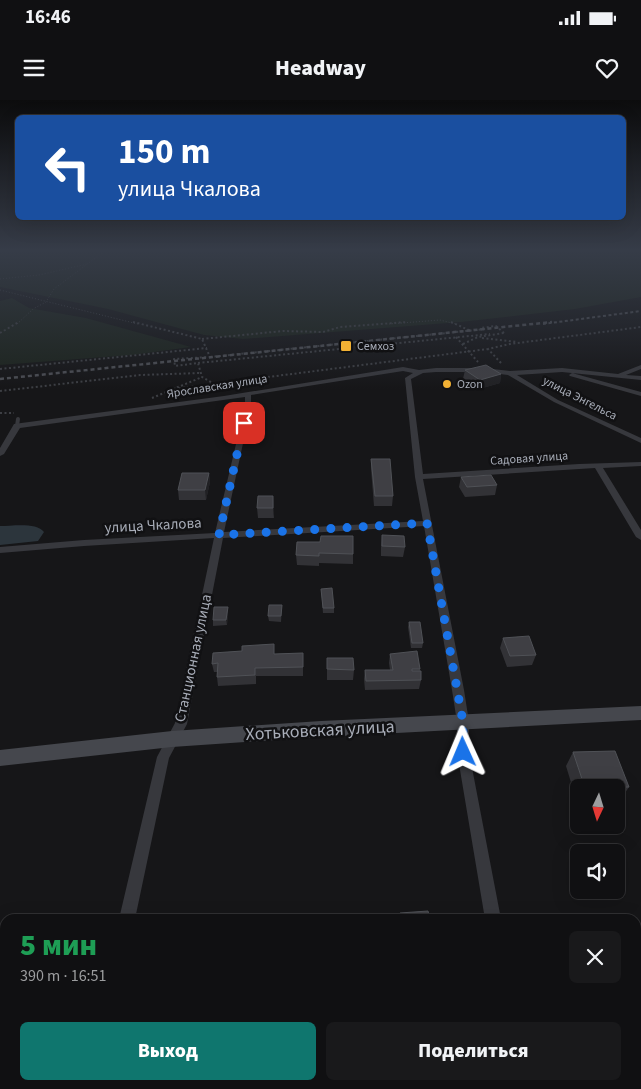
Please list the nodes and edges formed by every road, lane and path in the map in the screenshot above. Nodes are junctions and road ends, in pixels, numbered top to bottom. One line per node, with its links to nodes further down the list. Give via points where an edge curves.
1 (24, 296): 3 (path)
2 (50, 296): 3 (path)
3 (46, 302): 8 (path); 12 (path)
4 (641, 327): 13 (path)
5 (482, 330): 6 (path); 7 (path); 11 (path, via 480,328 496,326 504,333)
6 (486, 330)
7 (471, 331): 12 (path, via 440,320 340,327 323,332 283,331); 18 (path)
8 (0, 333)
9 (490, 334): 10 (path)
10 (456, 337): 14 (path); 19 (path)
11 (478, 338): 13 (path); 14 (path)
12 (202, 339): 15 (path)
13 (520, 343): 16 (path)
14 (463, 344): 17 (path)
15 (208, 348): 18 (path); 21 (path)
16 (488, 349): 17 (path); 25 (path)
17 (470, 351): 29 (path)
18 (210, 357): 19 (path, via 174,359 175,366)
19 (198, 363): 24 (path)
20 (641, 367): 26 (street)
21 (0, 369)
22 (548, 370): 25 (street); 26 (street); 33 (street)
23 (420, 372): 25 (street, Ярославская улица, via 484,370); 32 (street, Ярославская улица, via 403,369 384,371); 39 (street, via 408,378)
24 (200, 373): 27 (path); 31 (path, via 140,375)
25 (510, 373): 35 (street, улица Энгельса, via 556,401)
26 (616, 375): 28 (street)
27 (202, 377): 29 (path); 30 (path)
28 (641, 378)
29 (213, 385): 30 (path)
30 (174, 389): 34 (path)
31 (0, 391)
32 (248, 394): 36 (street, Ярославская улица, via 18,422); 41 (street, Станционная улица)
33 (641, 394)
34 (150, 399)
35 (641, 441)
36 (0, 454)
37 (641, 464): 38 (street, Садовая улица)
38 (598, 466): 39 (street, Садовая улица); 42 (street)
39 (418, 477): 40 (street)
40 (427, 523): 41 (street, улица Чкалова); 45 (street)
41 (219, 535): 43 (street, улица Чкалова); 46 (street, Станционная улица, via 181,724)
42 (641, 537)
43 (0, 550)
44 (641, 713): 45 (main road, Хотьковская улица)
45 (463, 722): 46 (main road, Хотьковская улица); 49 (street, via 463,752)
46 (172, 739): 47 (main road, Хотьковская улица); 48 (street, Станционная улица, via 163,757)
47 (0, 758)
48 (128, 914)
49 (492, 914)

